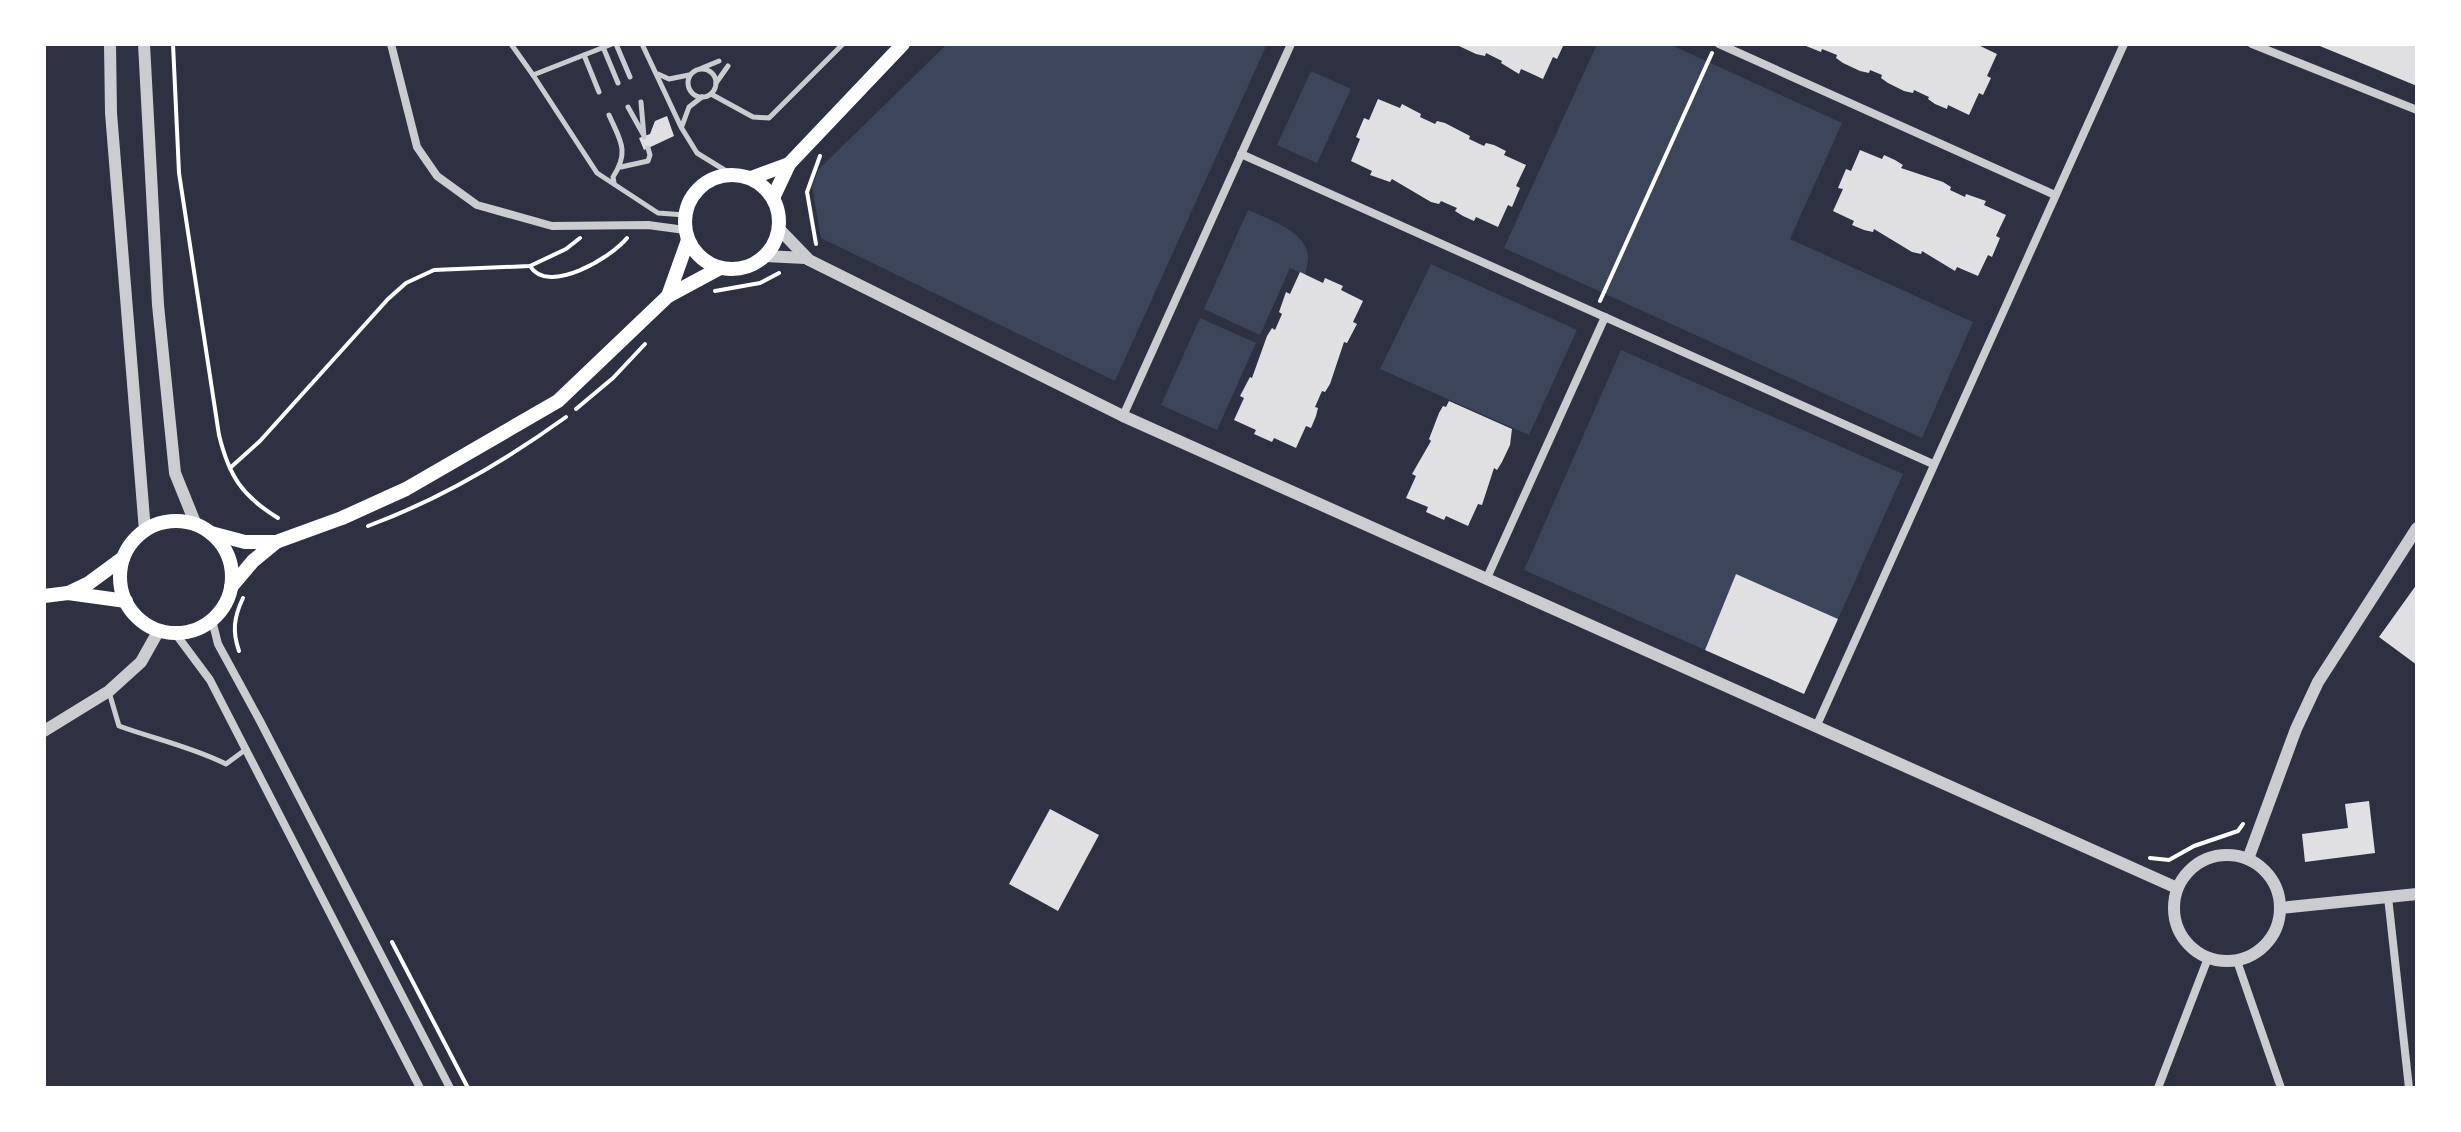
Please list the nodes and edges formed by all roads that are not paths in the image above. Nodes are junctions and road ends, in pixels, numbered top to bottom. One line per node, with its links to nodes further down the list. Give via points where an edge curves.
1 (110, 44): 51 (street)
2 (144, 44): 49 (street, via 158,305 175,473)
3 (391, 44): 40 (street, via 417,147 437,176 477,205 552,226)
4 (511, 44): 19 (lane)
5 (614, 44): 13 (lane); 21 (lane)
6 (642, 44): 18 (lane)
7 (843, 44): 23 (lane, via 769,118 746,114)
8 (903, 44): 33 (main road)
9 (1291, 44): 32 (street)
10 (2124, 44): 38 (street)
11 (2252, 44): 28 (street)
12 (1725, 45): 38 (street)
13 (603, 47): 14 (lane); 22 (lane)
14 (584, 55): 19 (lane); 24 (lane)
15 (719, 61): 17 (lane)
16 (728, 66): 23 (lane)
17 (700, 68): 20 (lane); 23 (lane, via 712,75)
18 (655, 71): 20 (lane, via 669,79); 30 (lane)
19 (533, 75): 37 (lane, via 597,173)
20 (690, 75): 25 (lane, via 690,90)
21 (630, 77)
22 (618, 83)
23 (713, 91): 25 (lane)
24 (599, 92)
25 (702, 97): 30 (lane, via 689,107)
26 (641, 102): 27 (lane, via 644,137)
27 (628, 107)
28 (2417, 110)
29 (609, 115): 34 (lane, via 623,151)
30 (681, 127): 35 (lane, via 697,153)
31 (648, 148): 34 (lane, via 648,161)
32 (1241, 154): 46 (street); 47 (street)
33 (789, 164): 36 (main road); 39 (main road)
34 (618, 170): 37 (lane)
35 (731, 174): 36 (main road); 40 (main road, via 700,187 690,201)
36 (751, 178): 39 (main road)
37 (615, 185): 40 (lane)
38 (2055, 195): 48 (street)
39 (773, 198): 41 (main road)
40 (686, 228): 44 (main road, via 695,252); 45 (main road)
41 (778, 228): 42 (main road); 43 (street)
42 (765, 256): 43 (street); 44 (main road, via 752,265)
43 (807, 259): 47 (street)
44 (720, 268): 45 (main road)
45 (668, 296): 53 (main road, via 558,401 406,489)
46 (1605, 317): 48 (street); 55 (street)
47 (1123, 416): 55 (street)
48 (1933, 464): 64 (street)
49 (196, 525): 51 (main road, via 161,523); 52 (main road)
50 (2417, 528): 67 (street, via 2318,682)
51 (145, 531): 54 (main road)
52 (211, 533): 53 (main road, via 245,542); 56 (main road, via 228,557)
53 (276, 542): 56 (main road)
54 (123, 558): 57 (main road); 59 (main road, via 121,587)
55 (1486, 580): 64 (street)
56 (231, 587): 60 (main road)
57 (68, 593): 58 (main road); 59 (main road)
58 (44, 596)
59 (126, 601): 61 (main road, via 145,624)
60 (212, 620): 62 (main road); 75 (street, via 218,644)
61 (159, 630): 62 (main road); 63 (street, via 141,662)
62 (175, 633): 66 (street, via 210,680)
63 (109, 691): 65 (street); 66 (lane, via 119,726 195,748 226,764)
64 (1816, 727): 68 (street)
65 (44, 731)
66 (245, 750): 74 (street)
67 (2248, 859): 68 (street, via 2215,856 2199,863); 71 (street, via 2272,879)
68 (2177, 888): 72 (street, via 2176,923 2184,939)
69 (2417, 894): 70 (street)
70 (2388, 897): 71 (street); 78 (street)
71 (2280, 908): 73 (street, via 2278,926 2268,942)
72 (2208, 958): 73 (street); 76 (street)
73 (2237, 961): 77 (street)
74 (420, 1088)
75 (450, 1088)
76 (2158, 1088)
77 (2281, 1088)
78 (2409, 1088)

